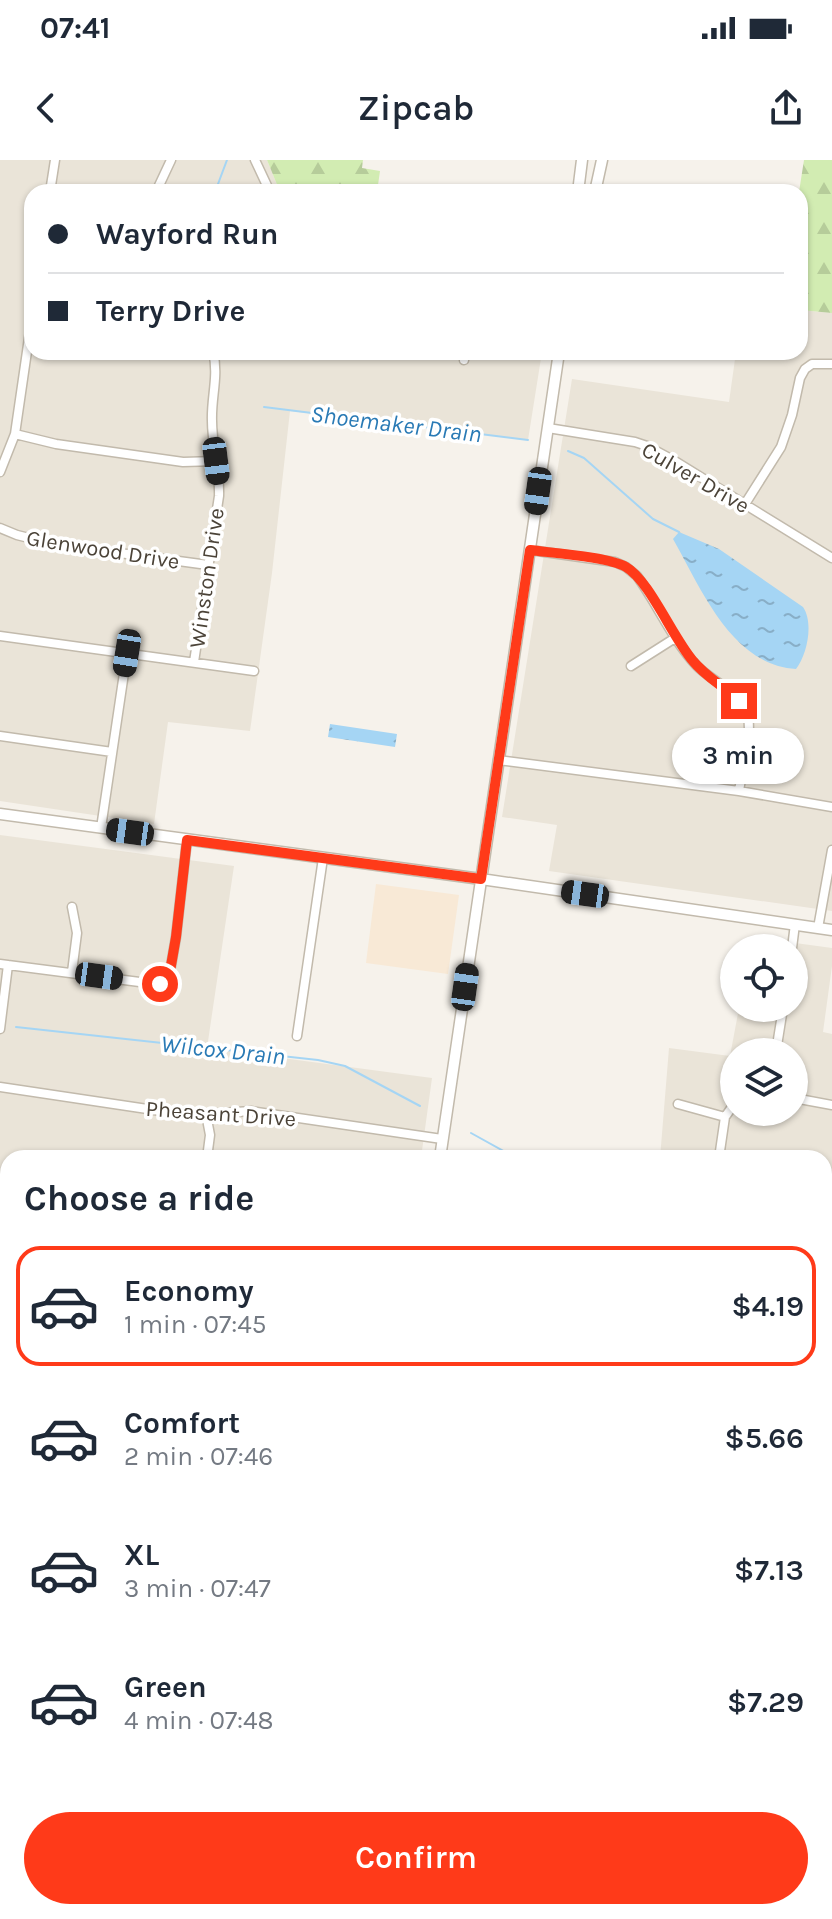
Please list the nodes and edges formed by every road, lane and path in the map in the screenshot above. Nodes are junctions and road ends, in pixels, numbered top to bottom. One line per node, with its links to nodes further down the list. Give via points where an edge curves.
1 (55, 160): 8 (street)
2 (171, 160): 9 (street)
3 (255, 160): 10 (street)
4 (582, 160): 6 (street)
5 (602, 160): 7 (street)
6 (581, 172): 7 (street); 11 (street)
7 (599, 175): 12 (street)
8 (51, 184)
9 (160, 184)
10 (266, 184)
11 (579, 184)
12 (597, 184)
13 (26, 360): 18 (street)
14 (214, 360): 19 (street, Winston Drive)
15 (558, 360): 17 (street)
16 (832, 364): 21 (street, via 812,364 803,371 785,439)
17 (548, 428): 21 (street, Culver Drive, via 647,446); 23 (street)
18 (15, 434): 19 (street, via 183,462); 20 (street)
19 (216, 461): 25 (street, Winston Drive, via 219,496)
20 (0, 472)
21 (745, 504): 24 (street, Culver Drive)
22 (0, 528): 25 (street, Glenwood Drive, via 53,544)
23 (530, 550): 27 (street, via 626,567 642,583); 34 (street)
24 (832, 558)
25 (208, 565): 29 (street, Winston Drive)
26 (0, 636): 28 (street)
27 (675, 638): 30 (street); 35 (street, via 747,715)
28 (127, 653): 29 (street); 33 (street)
29 (194, 662): 31 (street)
30 (631, 666)
31 (254, 671)
32 (0, 736): 33 (street)
33 (112, 752): 38 (street)
34 (498, 760): 35 (street); 42 (street)
35 (739, 791): 36 (street)
36 (832, 807)
37 (0, 814): 38 (street)
38 (101, 828): 39 (street)
39 (187, 840): 41 (street); 49 (street, via 165,982)
40 (832, 850): 45 (street)
41 (323, 858): 42 (street); 51 (street)
42 (481, 879): 44 (street); 59 (street)
43 (72, 907): 49 (street, via 77,933)
44 (795, 924): 45 (street); 47 (street)
45 (818, 928): 46 (street)
46 (832, 930)
47 (794, 934)
48 (4, 964): 49 (street); 50 (street)
49 (72, 972)
50 (0, 1029)
51 (297, 1036)
52 (0, 1087): 56 (street, Pheasant Drive)
53 (808, 1101): 55 (street)
54 (678, 1104): 57 (street)
55 (832, 1105)
56 (206, 1114): 59 (street, Pheasant Drive, via 251,1111); 60 (street)
57 (720, 1116)
58 (724, 1126): 62 (street)
59 (442, 1139): 61 (street)
60 (208, 1150)
61 (441, 1150)
62 (720, 1150)

